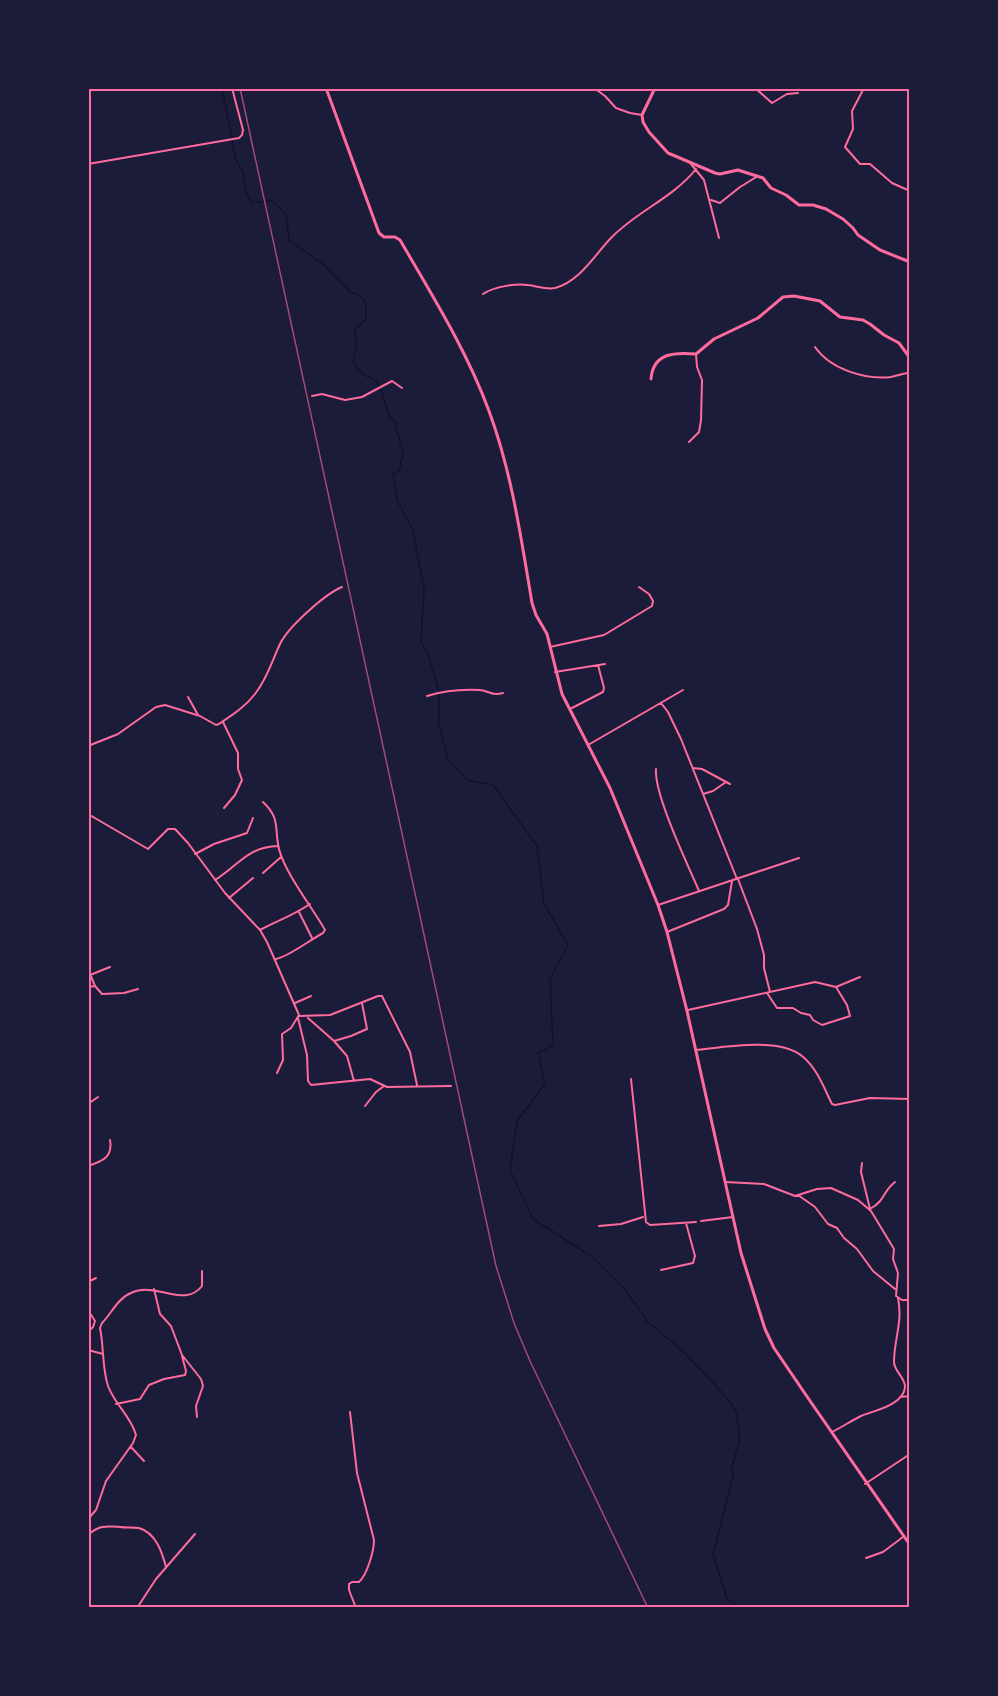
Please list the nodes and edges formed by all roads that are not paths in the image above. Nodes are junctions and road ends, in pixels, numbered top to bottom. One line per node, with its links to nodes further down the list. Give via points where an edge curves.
1 (232, 88): 10 (street, via 243,129 239,138)
2 (326, 88): 28 (street, via 380,234 400,240 487,405 513,493 532,603)
3 (594, 88): 8 (street, via 616,108)
4 (655, 88): 8 (street)
5 (755, 88): 7 (street, via 772,103 787,94)
6 (864, 88): 13 (street, via 852,111 853,129 845,147 860,164 870,164 892,183)
7 (798, 93)
8 (642, 115): 9 (street, via 649,132 666,151)
9 (690, 162): 11 (street); 12 (street, via 720,174 738,170)
10 (88, 164)
11 (696, 169): 14 (street); 17 (street, via 675,191 609,240 566,284 548,289 525,284 494,288)
12 (759, 176): 14 (street, via 720,203); 16 (street, via 799,205 826,210 880,250)
13 (909, 191)
14 (710, 199): 15 (street)
15 (719, 238)
16 (909, 262)
17 (483, 294)
18 (816, 347): 21 (street, via 826,360 859,375 890,377)
19 (696, 354): 20 (street, via 714,339 758,318 783,297 790,296 818,301 840,317 863,320 899,343); 22 (street, via 685,352 660,358 653,365); 25 (street, via 702,380 701,420 699,432)
20 (909, 358)
21 (909, 373)
22 (651, 380)
23 (402, 388): 24 (street, via 392,381 356,398)
24 (312, 396)
25 (689, 442)
26 (342, 587): 39 (street, via 292,626 255,695)
27 (639, 587): 28 (street, via 653,601 644,612 595,638)
28 (550, 646): 31 (street)
29 (605, 664): 30 (street)
30 (598, 665): 31 (street); 37 (street, via 603,692)
31 (555, 672): 37 (street)
32 (683, 690): 36 (street)
33 (503, 693): 34 (street, via 467,690)
34 (427, 696)
35 (188, 698): 38 (street)
36 (661, 703): 40 (street); 42 (street)
37 (570, 709): 40 (street)
38 (198, 715): 39 (street, via 216,725); 41 (street, via 160,706 126,729)
39 (223, 722): 48 (street, via 238,754 242,780)
40 (588, 745): 63 (street)
41 (88, 746)
42 (693, 768): 44 (street); 46 (street)
43 (656, 769): 60 (street, via 656,782)
44 (726, 782): 45 (street); 46 (street)
45 (730, 784)
46 (703, 794): 57 (street)
47 (263, 802): 51 (street, via 277,822)
48 (224, 808)
49 (88, 814): 52 (street, via 148,849 168,829 174,829)
50 (253, 818): 52 (street, via 247,833)
51 (278, 846): 53 (street); 58 (street, via 250,852)
52 (195, 854): 58 (street)
53 (281, 857): 55 (street); 62 (street)
54 (799, 858): 57 (street)
55 (263, 873)
56 (253, 878): 61 (street)
57 (737, 879): 59 (street); 78 (street, via 757,929)
58 (215, 880): 61 (street)
59 (732, 881): 60 (street); 66 (street, via 724,909)
60 (699, 891): 63 (street)
61 (229, 898): 65 (street)
62 (310, 904): 64 (street); 67 (street, via 325,930)
63 (658, 905): 66 (street)
64 (299, 912): 65 (street); 67 (street)
65 (260, 930): 68 (street)
66 (667, 932): 82 (street)
67 (312, 938): 68 (street)
68 (275, 959): 80 (street)
69 (110, 967): 71 (street)
70 (88, 969): 71 (street)
71 (90, 975): 73 (street)
72 (860, 977): 76 (street)
73 (92, 981): 74 (street); 75 (street)
74 (95, 986): 75 (street); 77 (street, via 103,994)
75 (89, 987)
76 (836, 987): 78 (street, via 815,982); 78 (street, via 850,1016 822,1025 793,1008 777,1008)
77 (138, 989)
78 (769, 993): 82 (street)
79 (311, 996): 80 (street)
80 (295, 1003): 83 (street)
81 (362, 1003): 84 (street, via 330,1015); 85 (street, via 367,1029); 91 (street, via 378,996 384,998 410,1053)
82 (687, 1011): 86 (street)
83 (299, 1017): 84 (street); 87 (street, via 282,1034 283,1060); 89 (street, via 309,1084)
84 (308, 1017): 85 (street)
85 (334, 1041): 89 (street, via 347,1056)
86 (696, 1050): 94 (street, via 747,1045 785,1048 803,1057 835,1105 870,1098); 100 (street)
87 (278, 1073)
88 (631, 1080): 104 (street)
89 (354, 1081): 90 (street, via 370,1079)
90 (384, 1086): 91 (street); 96 (street)
91 (417, 1086): 92 (street)
92 (451, 1086)
93 (98, 1097): 95 (street)
94 (909, 1099)
95 (88, 1104)
96 (365, 1106)
97 (110, 1140): 99 (street, via 111,1151 104,1161)
98 (862, 1163): 103 (street)
99 (88, 1166)
100 (725, 1182): 102 (street, via 764,1184); 105 (street)
101 (895, 1182): 103 (street)
102 (798, 1195): 103 (street, via 831,1188); 115 (street, via 837,1228 875,1274)
103 (870, 1210): 115 (street, via 894,1250)
104 (644, 1217): 107 (street, via 650,1224); 109 (street)
105 (733, 1217): 106 (street); 128 (street, via 748,1281 765,1329)
106 (701, 1221)
107 (686, 1222): 108 (street); 110 (street, via 695,1256 693,1263)
108 (696, 1222)
109 (599, 1226)
110 (660, 1270)
111 (202, 1271): 114 (street, via 202,1286 194,1293 177,1295)
112 (96, 1278): 113 (street)
113 (88, 1282)
114 (154, 1289): 121 (street, via 127,1294 102,1323); 122 (street, via 160,1314 171,1326)
115 (896, 1290): 116 (street)
116 (898, 1298): 117 (street); 124 (street, via 900,1326 894,1365 905,1386)
117 (909, 1300)
118 (88, 1310): 119 (street, via 95,1321)
119 (88, 1332)
120 (88, 1350): 121 (street)
121 (104, 1355): 125 (street, via 106,1376)
122 (182, 1355): 125 (street, via 185,1375 158,1380 148,1386 140,1399); 127 (street, via 203,1386 196,1406)
123 (909, 1396): 124 (street)
124 (900, 1397): 128 (street)
125 (116, 1404): 129 (street, via 135,1431)
126 (350, 1412): 141 (street, via 357,1473 374,1540 365,1575 359,1582 349,1584)
127 (197, 1417)
128 (832, 1432): 132 (street)
129 (131, 1447): 131 (street); 133 (street, via 106,1481 96,1510)
130 (909, 1454): 132 (street)
131 (144, 1461)
132 (865, 1484): 136 (street)
133 (88, 1520)
134 (195, 1534): 139 (street)
135 (88, 1535): 139 (street, via 104,1526 141,1529 157,1542)
136 (903, 1537): 137 (street); 138 (street)
137 (909, 1545)
138 (867, 1558)
139 (166, 1567): 140 (street)
140 (136, 1608)
141 (356, 1608)

